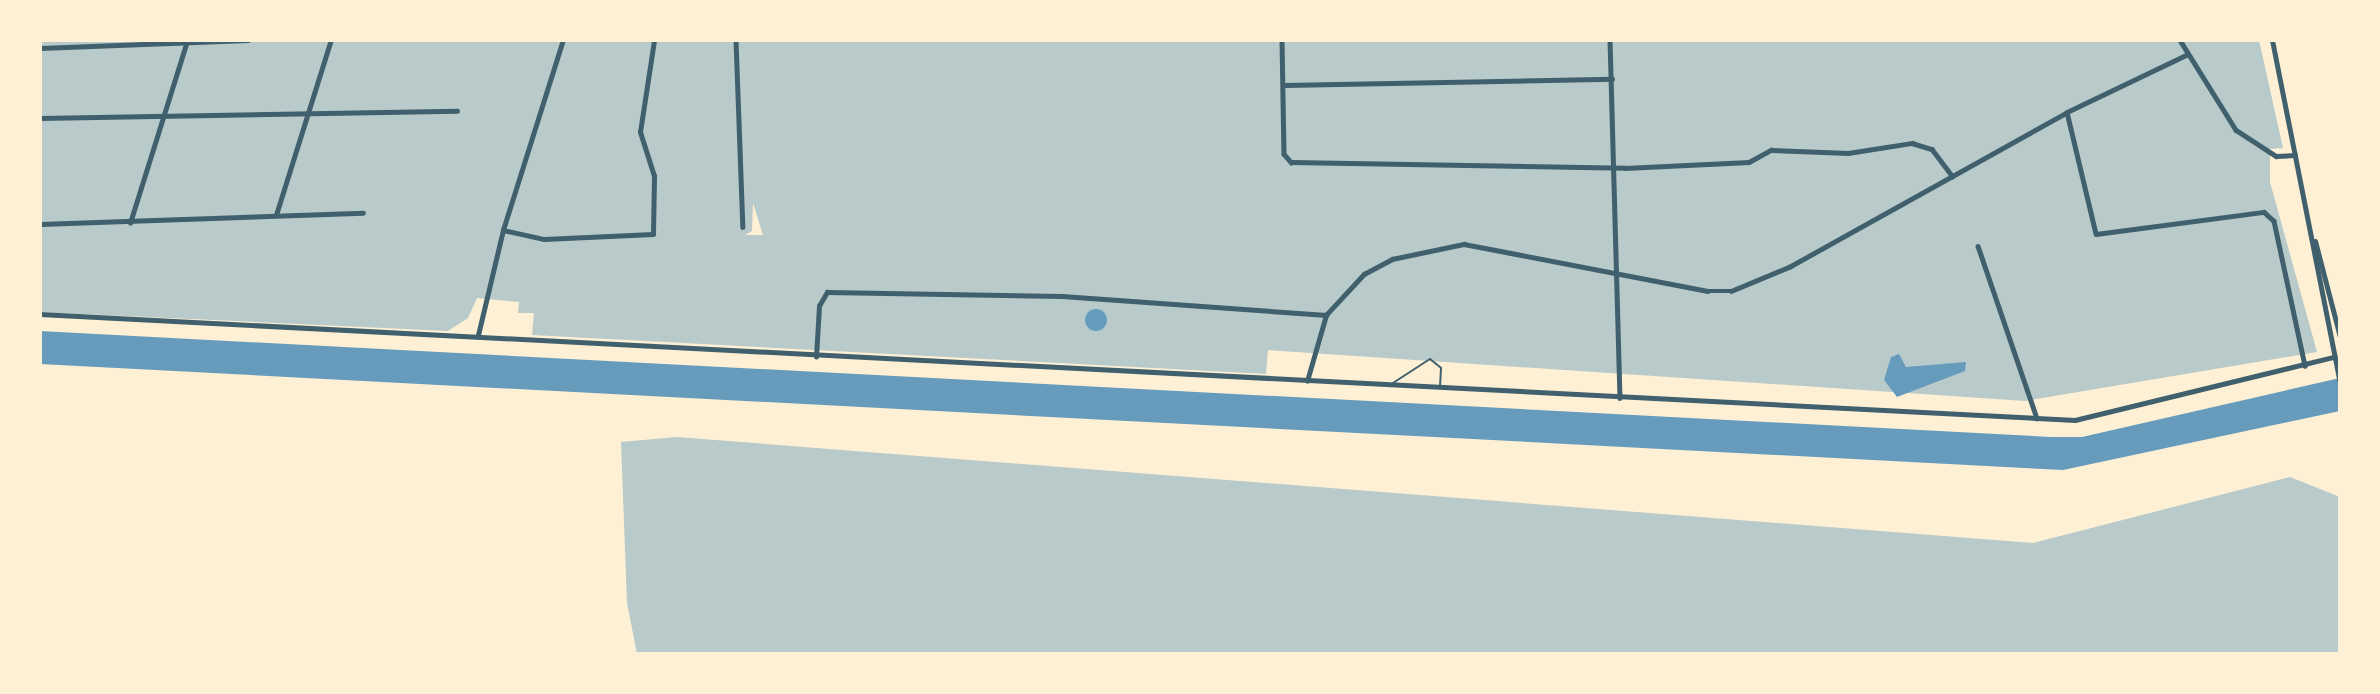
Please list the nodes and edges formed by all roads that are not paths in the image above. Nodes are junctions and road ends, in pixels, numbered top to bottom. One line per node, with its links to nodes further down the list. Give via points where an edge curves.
1 (248, 40): 10 (street)
2 (331, 40): 15 (street)
3 (563, 40): 29 (street)
4 (654, 40): 29 (street, via 640,132 654,176 653,234 544,239)
5 (737, 40): 27 (street)
6 (1282, 40): 14 (street)
7 (1611, 40): 13 (street)
8 (2180, 40): 12 (street)
9 (2272, 40): 20 (street)
10 (187, 42): 11 (street); 18 (street)
11 (40, 48)
12 (2186, 55): 17 (street); 20 (street, via 2236,130 2276,156)
13 (1612, 79): 14 (street); 21 (street)
14 (1285, 85): 21 (street, via 1284,154 1291,162)
15 (308, 110): 16 (street); 18 (street); 24 (street)
16 (457, 111)
17 (2067, 112): 22 (street); 38 (street, via 2096,234 2264,212 2274,221)
18 (162, 116): 19 (street); 26 (street)
19 (40, 118)
20 (2296, 155): 28 (street)
21 (1613, 164): 22 (street, via 1749,162 1771,150 1848,153 1912,143 1932,149); 31 (street)
22 (1952, 176): 31 (street, via 1789,267 1731,290)
23 (363, 213): 24 (street)
24 (276, 215): 26 (street)
25 (40, 223): 26 (street)
26 (130, 224)
27 (743, 227)
28 (2311, 228): 35 (street); 37 (street)
29 (503, 230): 34 (street)
30 (1978, 246): 44 (street)
31 (1616, 273): 33 (street, via 1464,244 1432,246 1364,274); 43 (street)
32 (40, 314): 34 (street)
33 (1326, 314): 36 (street, via 1062,296 827,292 819,306); 39 (street)
34 (478, 335): 36 (street)
35 (2340, 337)
36 (817, 357): 39 (street)
37 (2334, 360): 38 (street); 40 (street)
38 (2305, 366): 44 (street, via 2120,414)
39 (1307, 381): 41 (street)
40 (2340, 384)
41 (1388, 386): 42 (street); 42 (lane, via 1430,359 1441,368)
42 (1440, 387): 43 (street)
43 (1620, 398): 44 (street)
44 (2037, 418)

